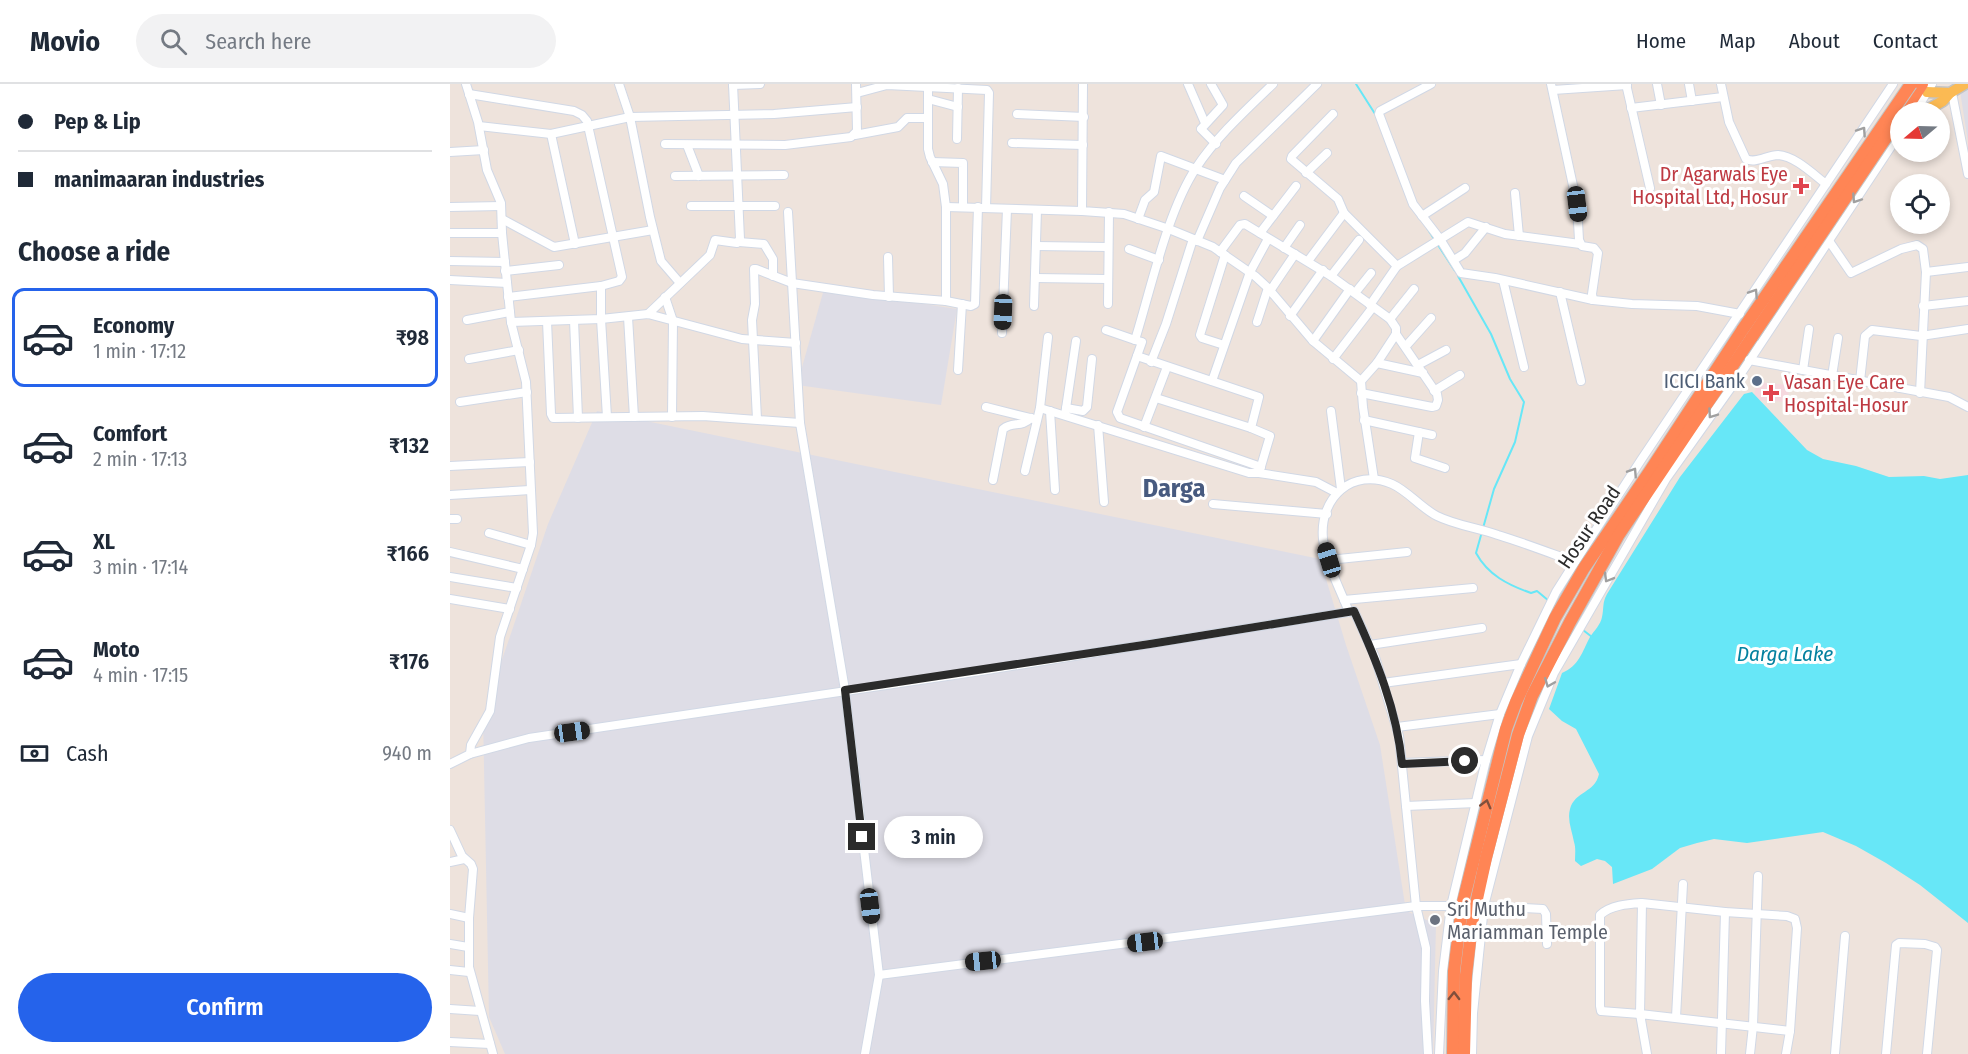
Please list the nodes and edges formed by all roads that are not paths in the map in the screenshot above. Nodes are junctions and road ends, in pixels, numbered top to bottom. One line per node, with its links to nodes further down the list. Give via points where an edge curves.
1 (466, 84): 25 (street)
2 (619, 84): 39 (street)
3 (733, 84): 4 (street); 36 (street)
4 (760, 84)
5 (1083, 84): 40 (street)
6 (1188, 84): 42 (street)
7 (1211, 84): 42 (street, via 1223,105)
8 (1274, 84): 51 (street)
9 (1317, 84): 67 (street, via 1244,154)
10 (1429, 84): 90 (street, via 1378,114 1410,199)
11 (1657, 84): 32 (street)
12 (1689, 84): 28 (street)
13 (1721, 84): 26 (street)
14 (1893, 84): 68 (street, one-way to 14)
15 (1911, 84): 176 (highway, Hosur Road, bridge)
16 (1965, 84): 24 (main road)
17 (887, 85): 19 (street); 22 (street)
18 (1627, 85): 20 (street); 35 (street)
19 (928, 87): 23 (street); 27 (street)
20 (1552, 87): 112 (street, via 1577,204)
21 (1927, 87): 24 (main road); 29 (highway); 30 (street)
22 (856, 88): 33 (street)
23 (958, 88): 34 (street); 81 (street, via 984,89 989,93)
24 (1951, 93): 31 (main road); 62 (street)
25 (469, 94): 43 (street); 44 (street, via 574,111 582,115)
26 (1723, 97): 28 (street); 68 (street, via 1737,143 1748,160 1779,155 1793,160)
27 (928, 99): 34 (street); 41 (street)
28 (1692, 101): 32 (street)
29 (1913, 102)
30 (1920, 102)
31 (1941, 102)
32 (1660, 105): 35 (street)
33 (857, 107): 36 (street); 47 (street)
34 (958, 107): 48 (street)
35 (1631, 108): 71 (street)
36 (735, 114): 39 (street); 53 (street)
37 (1017, 114): 40 (street)
38 (1333, 114): 61 (street, via 1292,156 1293,162)
39 (630, 117): 44 (street); 98 (street)
40 (1084, 117): 54 (street)
41 (928, 118): 47 (street, via 907,117 898,127); 59 (street)
42 (1205, 123): 51 (street, via 1202,132)
43 (479, 126): 46 (street); 56 (street)
44 (588, 126): 46 (street); 104 (street)
45 (1890, 131): 176 (highway, Hosur Road, bridge)
46 (551, 134): 111 (street)
47 (855, 135): 53 (street, via 785,145)
48 (957, 139)
49 (1012, 143): 54 (street)
50 (665, 144): 52 (street)
51 (1216, 144): 60 (street)
52 (687, 145): 53 (street); 66 (street)
53 (735, 145): 63 (street)
54 (1083, 145): 86 (street)
55 (1890, 149): 96 (street, one-way to 96)
56 (484, 150): 57 (street); 75 (street)
57 (450, 152)
58 (1327, 153): 61 (street)
59 (932, 162): 79 (street, via 943,183); 80 (street, via 963,163)
60 (1196, 169): 67 (street); 92 (street, via 1161,156 1154,192 1145,200); 97 (street)
61 (1306, 173): 88 (street, via 1338,199)
62 (1968, 174)
63 (737, 175): 64 (street); 66 (street); 74 (street)
64 (784, 175)
65 (675, 176): 66 (street)
66 (699, 176)
67 (1225, 180): 106 (street)
68 (1826, 184): 82 (street)
69 (1296, 186): 89 (street)
70 (1465, 188): 90 (street)
71 (1650, 188)
72 (1515, 193): 103 (street)
73 (1244, 196): 89 (street)
74 (738, 204): 76 (street); 77 (street); 110 (street)
75 (501, 206): 78 (street); 91 (street)
76 (691, 206)
77 (775, 206)
78 (450, 207)
79 (946, 207): 80 (street); 151 (street)
80 (963, 207): 81 (street)
81 (982, 207): 83 (street); 153 (street, via 975,304)
82 (1810, 208): 93 (street); 96 (street, via 1823,222)
83 (1007, 209): 84 (street); 175 (street)
84 (1037, 210): 86 (street); 113 (street)
85 (788, 212): 141 (street)
86 (1082, 212): 87 (street)
87 (1109, 212): 92 (street); 114 (street)
88 (1344, 213): 124 (street); 127 (street)
89 (1273, 216): 102 (street)
90 (1422, 216): 108 (street)
91 (502, 219): 101 (street); 111 (street, via 550,246)
92 (1138, 219): 97 (street)
93 (1802, 222): 99 (street); 109 (street)
94 (1300, 225): 115 (street)
95 (1486, 227): 103 (street); 108 (street, via 1468,222); 122 (street, via 1465,253)
96 (1839, 227): 109 (street)
97 (1169, 229): 106 (street); 121 (street)
98 (653, 230): 104 (street); 139 (street, via 661,261)
99 (1795, 230): 119 (street, via 1813,238); 160 (street, one-way to 99)
100 (450, 233): 101 (street)
101 (502, 233): 125 (street)
102 (1260, 233): 105 (street); 117 (street, via 1242,223)
103 (1519, 236): 112 (street)
104 (612, 237): 111 (street); 142 (street, via 622,277)
105 (1268, 239): 115 (street); 130 (street)
106 (1195, 240): 117 (street); 195 (street)
107 (1359, 240): 134 (street)
108 (1439, 240): 122 (street); 127 (street)
109 (1829, 240): 119 (street); 131 (street, via 1851,273 1917,245 1923,249)
110 (739, 242): 133 (street, via 764,244 773,259); 139 (street, via 715,240 710,255)
111 (574, 244)
112 (1580, 244): 150 (street, via 1598,253)
113 (1036, 246): 114 (street); 135 (street)
114 (1108, 247): 136 (street)
115 (1284, 248): 118 (street)
116 (1128, 249): 121 (street)
117 (1223, 254): 130 (street); 186 (street, via 1200,335)
118 (1295, 254): 124 (street); 144 (street)
119 (1819, 256): 194 (street)
120 (888, 257): 149 (street)
121 (1159, 260): 182 (street)
122 (1454, 260): 138 (street, via 1461,273)
123 (450, 261): 125 (street)
124 (1308, 261): 129 (street)
125 (505, 266): 126 (street); 140 (street)
126 (559, 266)
127 (1397, 266): 156 (street)
128 (1968, 267): 131 (street)
129 (1323, 270): 134 (street); 162 (street)
130 (1250, 272): 144 (street); 186 (street)
131 (1926, 272): 157 (street)
132 (1371, 273): 145 (street)
133 (773, 276): 141 (street); 181 (street, via 753,271)
134 (1331, 276): 145 (street)
135 (1035, 278): 136 (street); 155 (street)
136 (1108, 279): 154 (street)
137 (450, 280): 140 (street)
138 (1503, 280): 146 (street); 198 (street)
139 (680, 283): 148 (street)
140 (507, 284): 147 (street)
141 (792, 284): 149 (street); 185 (street)
142 (601, 286): 147 (street); 164 (street)
143 (1414, 289): 165 (street)
144 (1269, 290): 162 (street); 171 (street)
145 (1352, 291): 156 (street); 184 (street)
146 (1560, 292): 150 (street); 206 (street)
147 (508, 297): 158 (street)
148 (665, 297): 159 (street); 169 (street)
149 (888, 297): 151 (street)
150 (1593, 300): 160 (street, via 1697,306)
151 (946, 301): 153 (street)
152 (1968, 301): 157 (street)
153 (962, 304): 200 (street)
154 (1108, 304)
155 (1034, 306)
156 (1372, 306): 165 (street); 193 (street)
157 (1923, 306): 178 (street)
158 (510, 312): 166 (street); 170 (street)
159 (648, 314): 161 (street); 169 (street)
160 (1740, 314): 252 (street, one-way to 160)
161 (627, 316): 164 (street); 221 (street)
162 (1290, 316): 184 (street)
163 (1431, 318): 187 (street)
164 (601, 319): 167 (street); 220 (street)
165 (1390, 319): 177 (street)
166 (467, 320)
167 (574, 320): 168 (street); 223 (street)
168 (547, 321): 170 (street); 223 (street, via 551,417)
169 (673, 321): 181 (street); 222 (street)
170 (511, 322): 188 (street)
171 (1257, 322)
172 (1809, 329): 201 (street)
173 (1968, 329): 178 (street)
174 (1106, 330): 182 (street)
175 (1002, 333)
176 (1747, 333): 257 (highway, Hosur Road, via 1584,568); 261 (highway, Hosur Road, via 1618,536)
177 (1396, 334): 187 (street); 196 (street)
178 (1921, 336): 207 (street, via 1867,332); 211 (street)
179 (1048, 337): 215 (street)
180 (1838, 338): 203 (street)
181 (753, 340): 185 (street); 224 (street)
182 (1135, 340): 190 (street, via 1142,342)
183 (1076, 341): 218 (street)
184 (1313, 341): 193 (street)
185 (796, 343): 227 (street)
186 (1224, 345): 204 (street)
187 (1406, 346): 199 (street)
188 (519, 350): 191 (street); 209 (street)
189 (1446, 350): 199 (street)
190 (1137, 356): 195 (street); 229 (street, via 1118,415)
191 (469, 359)
192 (1092, 359): 218 (street, via 1087,407 1083,411)
193 (1334, 359): 205 (street)
194 (1749, 360): 201 (street); 261 (street, one-way to 261, via 1666,479)
195 (1151, 362): 197 (street)
196 (1377, 363): 199 (street); 205 (street)
197 (1167, 367): 204 (street); 212 (street)
198 (1524, 367)
199 (1420, 369): 208 (street)
200 (958, 370)
201 (1803, 370): 203 (street)
202 (1460, 375): 208 (street)
203 (1832, 376): 207 (street)
204 (1212, 381): 230 (street, via 1259,397)
205 (1361, 381): 210 (street)
206 (1581, 381)
207 (1860, 381): 211 (street)
208 (1434, 391): 210 (street, via 1438,400 1432,407)
209 (527, 392): 213 (street); 233 (street)
210 (1361, 393): 226 (street)
211 (1920, 393): 216 (street, via 1949,397)
212 (1156, 398): 229 (street); 230 (street)
213 (460, 402)
214 (986, 407): 225 (street)
215 (1040, 408): 217 (street); 225 (street)
216 (1968, 408)
217 (1050, 411): 218 (street); 241 (street)
218 (1065, 411): 228 (street)
219 (1331, 411): 242 (street)
220 (607, 417): 221 (street); 223 (street)
221 (634, 417): 222 (street)
222 (672, 417): 224 (street)
223 (578, 418)
224 (757, 419): 227 (street)
225 (1034, 419): 237 (street); 239 (street, via 1003,429)
226 (1364, 420): 231 (street); 238 (street)
227 (800, 423): 268 (street)
228 (1098, 425): 236 (street, via 1249,473); 244 (street)
229 (1144, 427): 236 (street)
230 (1251, 428): 236 (street, via 1270,436)
231 (1419, 432): 232 (street); 235 (street, via 1415,458)
232 (1432, 435)
233 (530, 462): 234 (street); 240 (street)
234 (450, 466)
235 (1445, 468)
236 (1260, 470): 242 (street)
237 (1025, 471)
238 (1374, 479): 242 (street, via 1352,481); 252 (street, via 1394,485 1437,516)
239 (993, 480)
240 (530, 490): 243 (street); 248 (street)
241 (1055, 490)
242 (1339, 491): 246 (street)
243 (450, 495)
244 (1104, 502)
245 (1213, 504): 246 (street)
246 (1327, 514): 251 (street, via 1323,541)
247 (489, 533): 248 (street)
248 (531, 545): 253 (street)
249 (450, 552): 253 (street)
250 (1407, 552): 251 (street)
251 (1329, 560): 259 (street)
252 (1575, 562): 257 (street)
253 (523, 569): 255 (street)
254 (450, 577): 255 (street)
255 (517, 588): 260 (street)
256 (1473, 588): 259 (street)
257 (1561, 595): 263 (highway, Hosur Road)
258 (450, 599): 260 (street)
259 (1344, 600): 262 (street)
260 (510, 609): 271 (street, via 500,637 490,711)
261 (1583, 609): 285 (highway, Hosur Road, one-way to 285, via 1532,696 1518,735)
262 (1349, 612): 265 (street, via 1354,611); 268 (street)
263 (1551, 614): 266 (street); 284 (highway, Hosur Road, one-way to 263, via 1506,729)
264 (1482, 628): 265 (street)
265 (1370, 645): 267 (street)
266 (1521, 664): 267 (street); 269 (street)
267 (1383, 683): 270 (street)
268 (845, 690): 271 (street, via 529,738); 297 (street)
269 (1500, 714): 270 (street); 272 (street)
270 (1397, 727): 274 (street)
271 (470, 754): 273 (street)
272 (1486, 760): 274 (street); 275 (street)
273 (450, 764)
274 (1402, 764): 276 (street)
275 (1476, 803): 276 (street); 284 (street)
276 (1406, 806): 283 (street)
277 (450, 830): 278 (street)
278 (465, 859): 279 (street); 290 (street, via 474,875)
279 (450, 862)
280 (1758, 876): 289 (street)
281 (1683, 884): 286 (street)
282 (1642, 903): 286 (street); 300 (street); 300 (street, via 1603,911 1600,918 1600,1009)
283 (1416, 906): 284 (street); 297 (street); 304 (street, via 1426,948)
284 (1456, 906): 305 (street, via 1444,959); 313 (highway, Hosur Road, one-way to 284)
285 (1479, 906): 293 (street, via 1540,908 1546,914); 314 (highway, Hosur Road, via 1466,975); 315 (street)
286 (1681, 908): 287 (street); 301 (street)
287 (1725, 912): 289 (street); 302 (street)
288 (450, 914): 290 (street)
289 (1757, 915): 303 (street); 306 (street, via 1787,916 1797,923)
290 (469, 918): 294 (street)
291 (1845, 936): 320 (street)
292 (450, 944): 294 (street)
293 (1547, 944)
294 (468, 947): 296 (street)
295 (450, 970): 296 (street)
296 (469, 972): 299 (street)
297 (879, 975): 310 (street)
298 (450, 1009): 299 (street)
299 (480, 1011): 308 (street)
300 (1640, 1014): 301 (street); 316 (street)
301 (1676, 1017): 302 (street)
302 (1722, 1023): 303 (street); 317 (street)
303 (1753, 1026): 306 (street); 318 (street)
304 (1428, 1029): 305 (street); 311 (street)
305 (1440, 1029): 312 (street)
306 (1790, 1031): 319 (street)
307 (450, 1042): 308 (street)
308 (490, 1044): 309 (street)
309 (493, 1054)
310 (865, 1054)
311 (1428, 1054)
312 (1439, 1054)
313 (1453, 1054)
314 (1464, 1054)
315 (1472, 1054)
316 (1647, 1054)
317 (1721, 1054)
318 (1750, 1054)
319 (1786, 1054)
320 (1835, 1054)
321 (1886, 1054): 322 (street, via 1899,943 1935,946 1937,950)
322 (1927, 1054)

